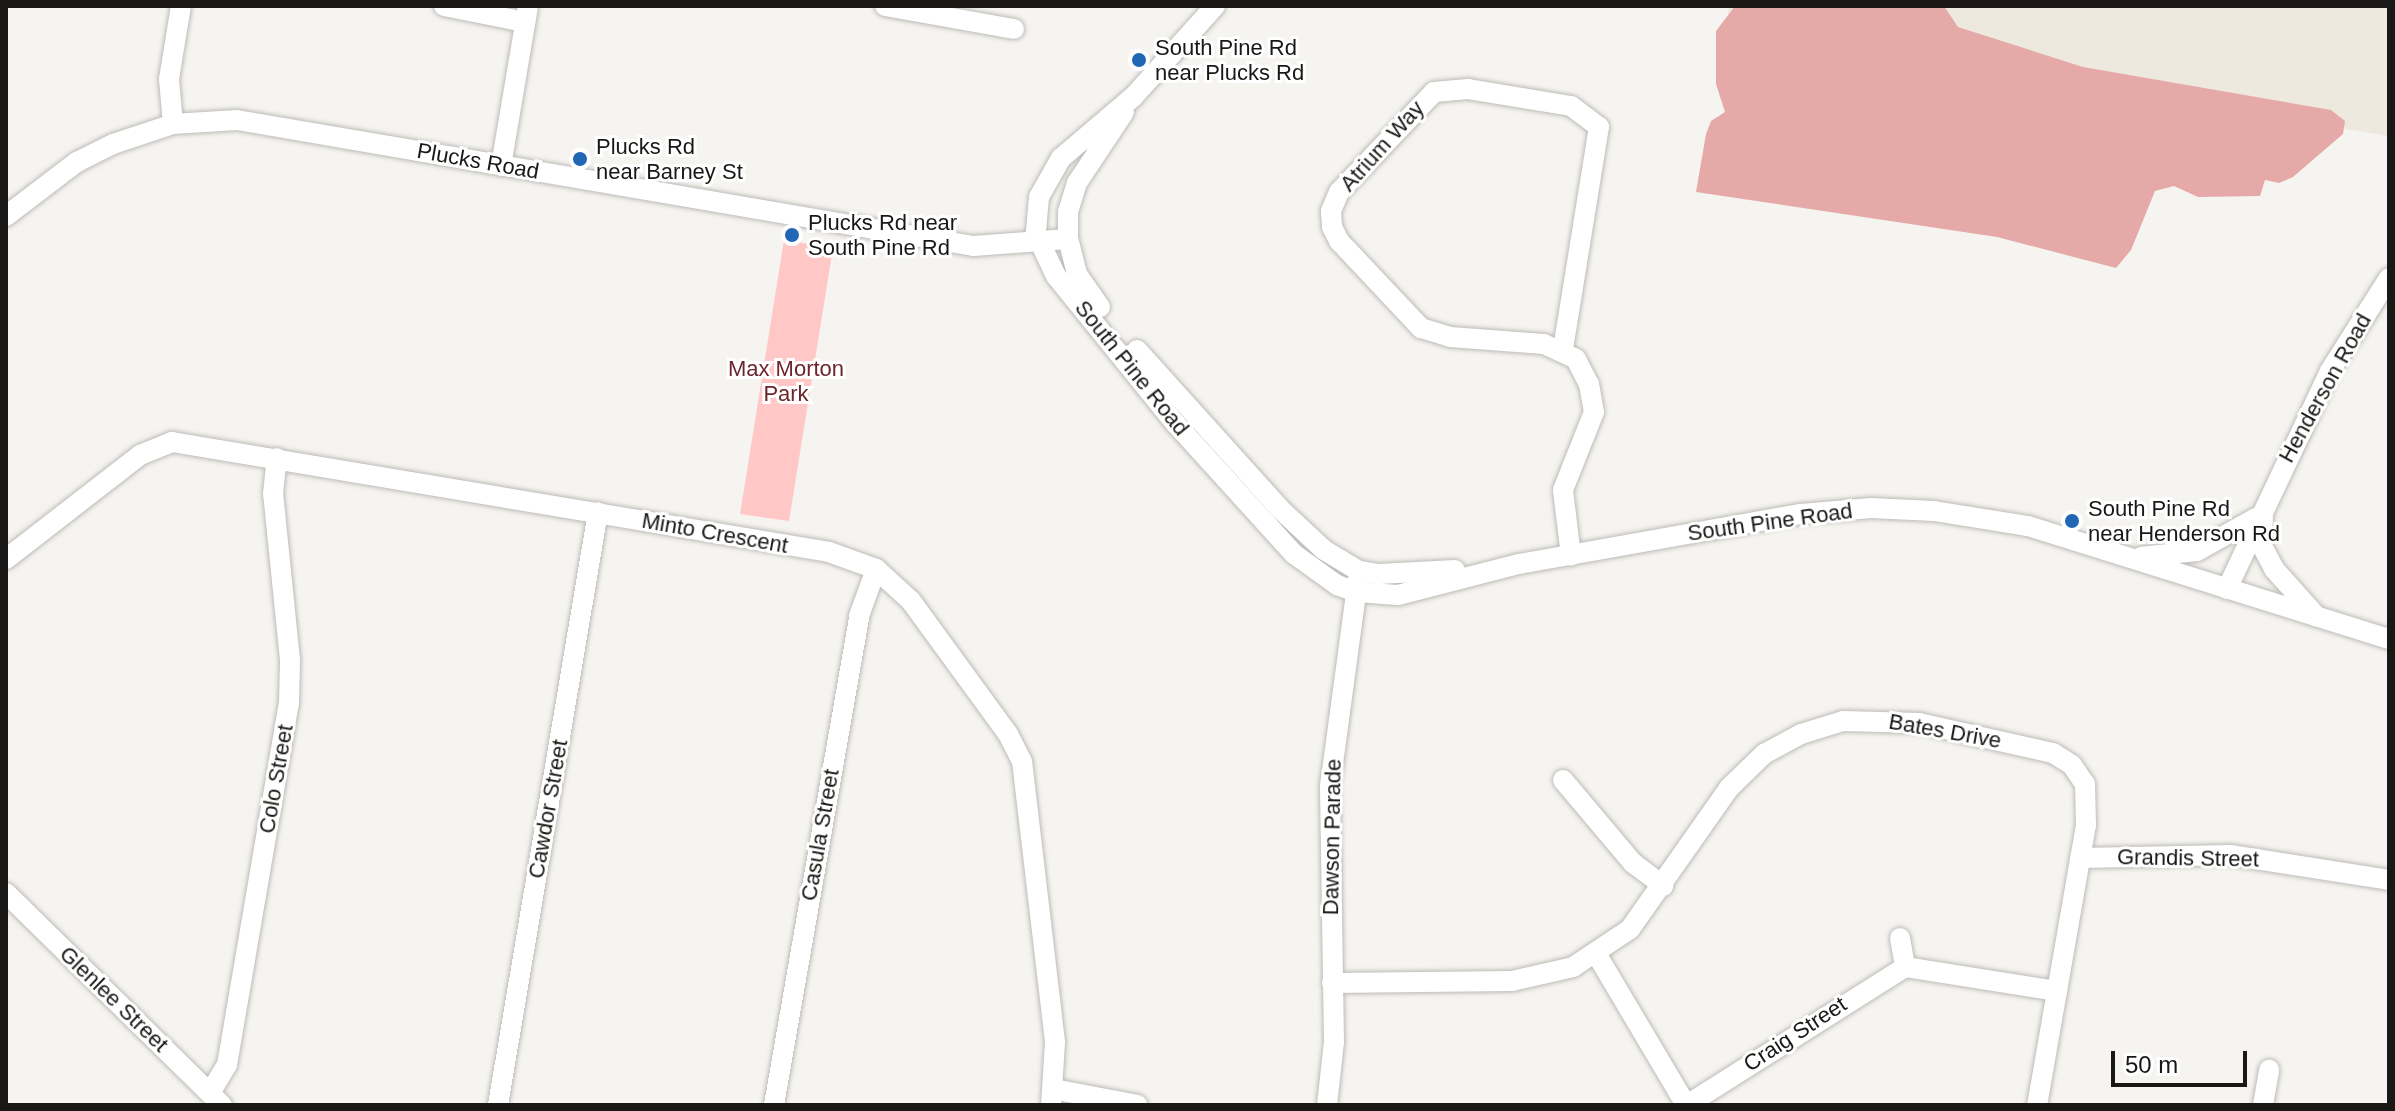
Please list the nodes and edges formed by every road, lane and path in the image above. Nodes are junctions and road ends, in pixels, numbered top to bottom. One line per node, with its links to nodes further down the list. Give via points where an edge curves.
1 (181, 6): 8 (street, via 169,79)
2 (444, 6): 5 (street)
3 (885, 6): 6 (street)
4 (1215, 6): 7 (street, South Pine Road)
5 (527, 14): 9 (street)
6 (1014, 29)
7 (1133, 97): 11 (street, South Pine Road, via 1077,183 1068,212); 12 (street, South Pine Road, via 1050,173 1036,207)
8 (173, 124): 9 (street, Plucks Road, via 237,120); 10 (street, Plucks Road, via 77,162)
9 (501, 166): 12 (street, Plucks Road, via 963,245)
10 (6, 216)
11 (1068, 239): 12 (street, Plucks Road); 23 (street, South Pine Road, via 1083,285 1111,321 1289,519 1324,550)
12 (1039, 243): 25 (street, South Pine Road, via 1056,276 1239,495 1308,566)
13 (2389, 278): 16 (street, Henderson Road, via 2330,371)
14 (1563, 349): 14 (street, Atrium Way, via 1426,331 1408,318 1336,236 1331,216 1339,192 1434,92 1468,89 1571,106 1599,127); 18 (street, via 1582,368 1594,407 1590,431 1563,490)
15 (277, 458): 17 (street, Minto Crescent); 20 (street, Minto Crescent, via 184,443 154,447); 40 (street, Colo Street, via 273,494 290,660 289,704 227,1065)
16 (2260, 509): 19 (street, via 2197,551); 24 (street, Henderson Road); 26 (street, via 2262,546 2274,569)
17 (598, 512): 22 (street, Minto Crescent, via 829,552); 41 (street, Cawdor Street)
18 (1571, 556): 19 (street, South Pine Road, via 1801,514 1871,508 1980,516); 21 (street, South Pine Road)
19 (2121, 557): 24 (street, South Pine Road)
20 (6, 559)
21 (1519, 564): 23 (street, South Pine Road, via 1398,575); 25 (street, South Pine Road, via 1398,595)
22 (876, 569): 39 (street, Minto Crescent, via 911,601 1022,761 1055,1042); 42 (street, Casula Street, via 859,616)
23 (1359, 571): 25 (street, Dawson Parade)
24 (2227, 589): 26 (street, South Pine Road)
25 (1356, 592): 36 (street, Dawson Parade, via 1331,772)
26 (2318, 618): 27 (street, South Pine Road)
27 (2389, 639)
28 (1563, 780): 31 (street, via 1633,863)
29 (2080, 858): 30 (street, Grandis Street, via 2230,855); 31 (street, Bates Drive, via 2086,790 2077,771 2059,755 1919,723 1869,719 1801,734 1755,761 1722,797); 37 (street, Bates Drive)
30 (2389, 880)
31 (1663, 886): 34 (street, Bates Drive, via 1630,929)
32 (6, 893): 40 (street, Glenlee Street)
33 (1900, 938): 35 (street)
34 (1597, 955): 36 (street, Bates Drive, via 1533,979); 45 (street)
35 (1905, 967): 37 (street); 45 (street, Craig Street)
36 (1332, 983): 44 (street, Dawson Parade, via 1334,1052)
37 (2057, 991): 46 (street, Bates Drive)
38 (2269, 1070): 47 (street)
39 (1052, 1097): 43 (street)
40 (216, 1099)
41 (498, 1105)
42 (774, 1105)
43 (1138, 1105)
44 (1327, 1105)
45 (1686, 1105)
46 (2037, 1105)
47 (2263, 1105)

